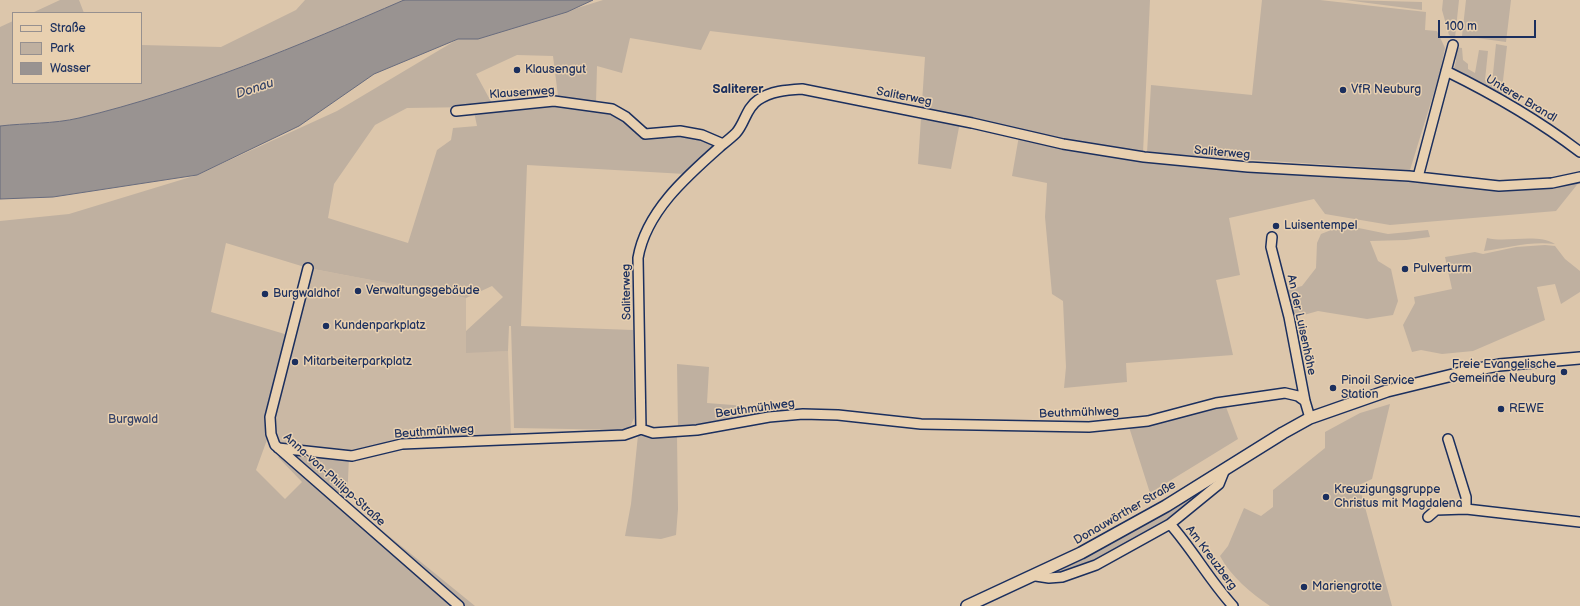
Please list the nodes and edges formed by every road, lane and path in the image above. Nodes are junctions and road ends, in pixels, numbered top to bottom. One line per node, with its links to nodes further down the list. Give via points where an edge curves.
1 (1453, 45): 2 (street)
2 (1446, 71): 5 (street, Unterer Brandl, via 1544,125); 6 (street)
3 (456, 111): 4 (street, Klausenweg, via 554,101 612,109 626,117 645,134 680,131 702,135)
4 (723, 144): 6 (street, Saliterweg, via 737,132 747,112 757,101 775,92 802,89 1063,144 1144,157 1248,167); 13 (street, Saliterweg, via 664,202 641,242 638,258)
5 (1580, 152)
6 (1418, 177): 7 (street, via 1499,186 1552,183)
7 (1580, 177)
8 (1272, 237): 11 (street, An der Luisenhöhe, via 1271,247 1289,318)
9 (308, 268): 15 (street, Anna-von-Philipp-Straße, via 270,417 271,434)
10 (1580, 358): 12 (main road, Donauwörther Straße, via 1499,365 1473,370 1386,391)
11 (1305, 401): 12 (street, An der Luisenhöhe); 13 (street, Beuthmühlweg, via 1298,396 1285,393 1216,403 1148,421 1089,427 921,424 803,414 769,417 697,430 653,433)
12 (1310, 418): 16 (main road, Donauwörther Straße)
13 (640, 429): 15 (street, Beuthmühlweg, via 624,434 402,444 352,456)
14 (1448, 438): 17 (street, via 1466,497)
15 (278, 448): 22 (street, Anna-von-Philipp-Straße)
16 (1225, 469): 20 (street, Donauwörther Straße, via 1219,484); 21 (main road, Donauwörther Straße, via 1082,554)
17 (1466, 509): 18 (street, via 1436,510); 19 (street)
18 (1428, 517)
19 (1580, 522)
20 (1170, 524): 21 (street, Donauwörther Straße, via 1096,564 1062,577); 24 (street, Am Kreuzberg)
21 (1036, 576): 23 (main road, Donauwörther Straße)
22 (459, 606)
23 (968, 606)
24 (1233, 606)

